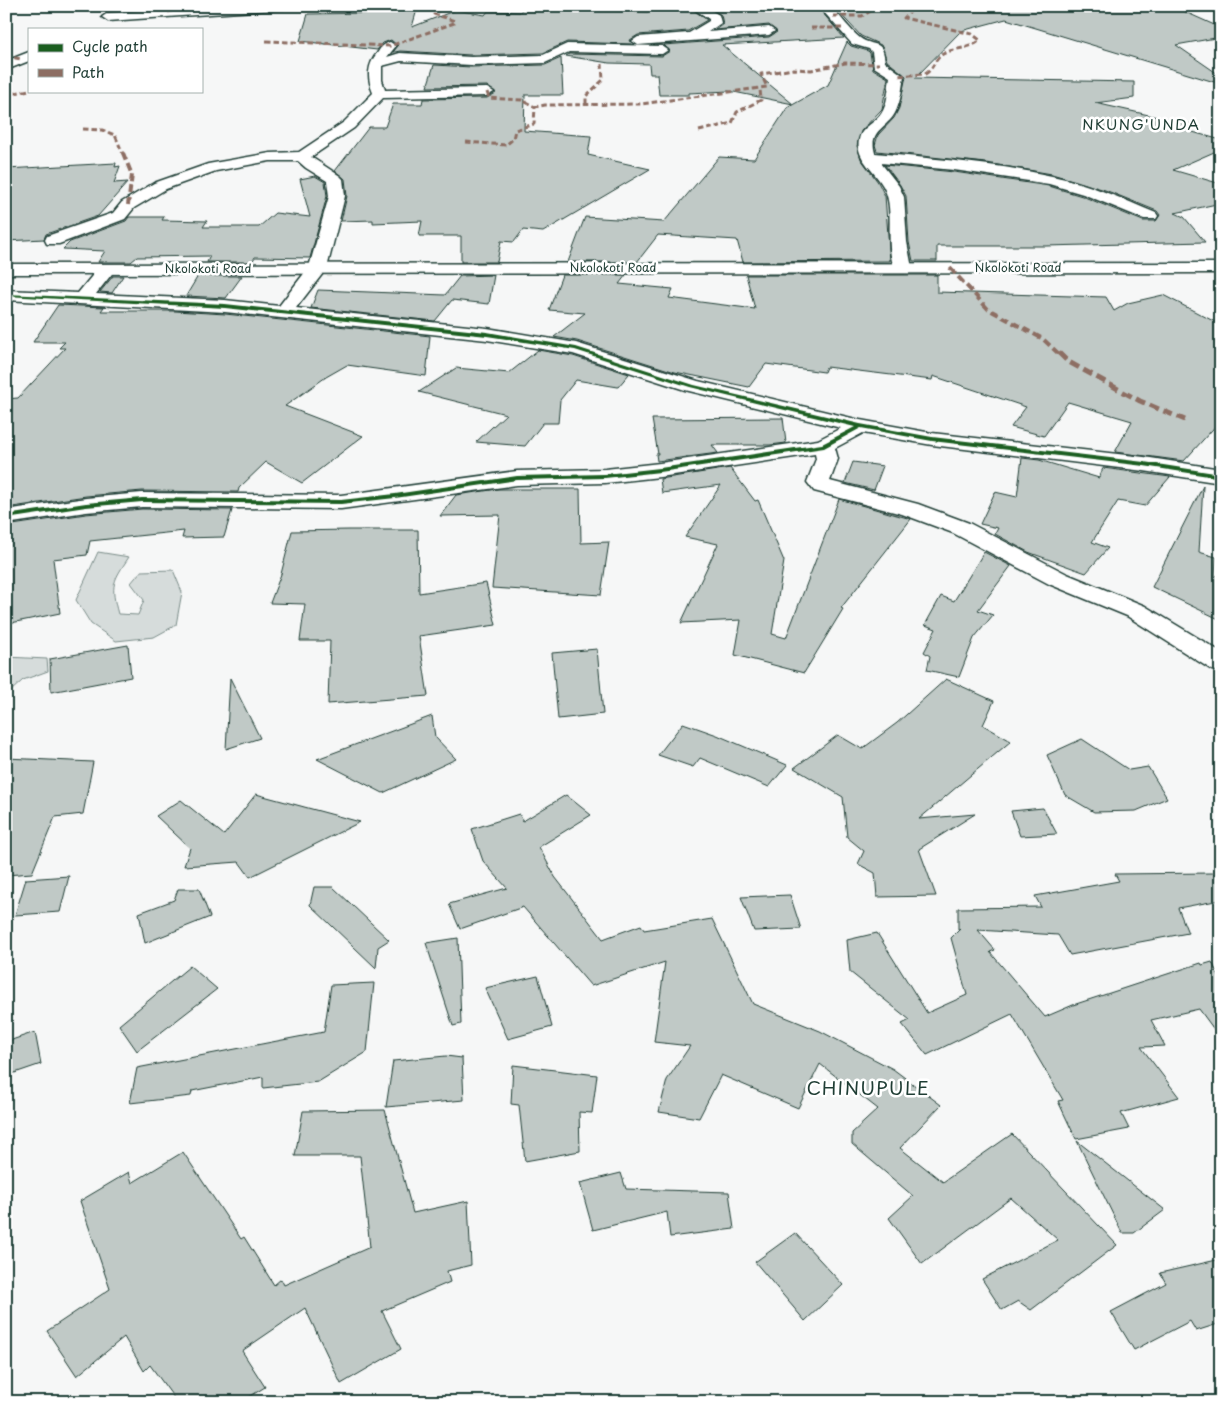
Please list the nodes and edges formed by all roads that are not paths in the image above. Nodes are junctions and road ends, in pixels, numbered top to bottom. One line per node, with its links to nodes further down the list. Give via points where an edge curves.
1 (284, 6): 4 (street)
2 (696, 6): 7 (street, via 715,18 715,23)
3 (828, 6): 17 (street, via 826,8 856,41 873,46 878,52 879,64 897,76 888,114 866,137)
4 (110, 12): 5 (street)
5 (98, 26)
6 (769, 31): 7 (street)
7 (693, 36): 9 (street)
8 (390, 46): 12 (street)
9 (595, 47): 10 (street); 12 (street, via 567,48 546,59 471,61 400,58)
10 (662, 50)
11 (28, 56): 13 (street)
12 (376, 64): 15 (street, via 374,79)
13 (6, 66)
14 (487, 92): 15 (street, via 407,90)
15 (380, 94): 16 (street, via 349,124)
16 (302, 156): 19 (street, via 270,157 213,167 160,186 128,205 118,216); 20 (street, via 335,179 337,187)
17 (870, 157): 18 (street, via 954,165 1051,180 1089,191); 21 (street, via 895,192)
18 (1150, 216)
19 (53, 240)
20 (318, 268): 21 (street, Nkolokoti Road); 24 (street, Nkolokoti Road); 27 (street)
21 (903, 268): 22 (street, Nkolokoti Road)
22 (1221, 268)
23 (6, 269): 24 (street, Nkolokoti Road)
24 (106, 270): 26 (street)
25 (6, 295): 26 (street)
26 (84, 298): 27 (street, via 225,306)
27 (282, 313): 28 (street, via 487,334 576,349 692,386)
28 (860, 426): 29 (street); 30 (street, via 932,439)
29 (824, 446): 31 (street, via 660,470 604,476 517,478 341,502 142,500); 32 (street, via 827,459 818,482 822,486 910,509 961,528 1058,579 1136,611)
30 (1221, 476)
31 (6, 517)
32 (1221, 664)

